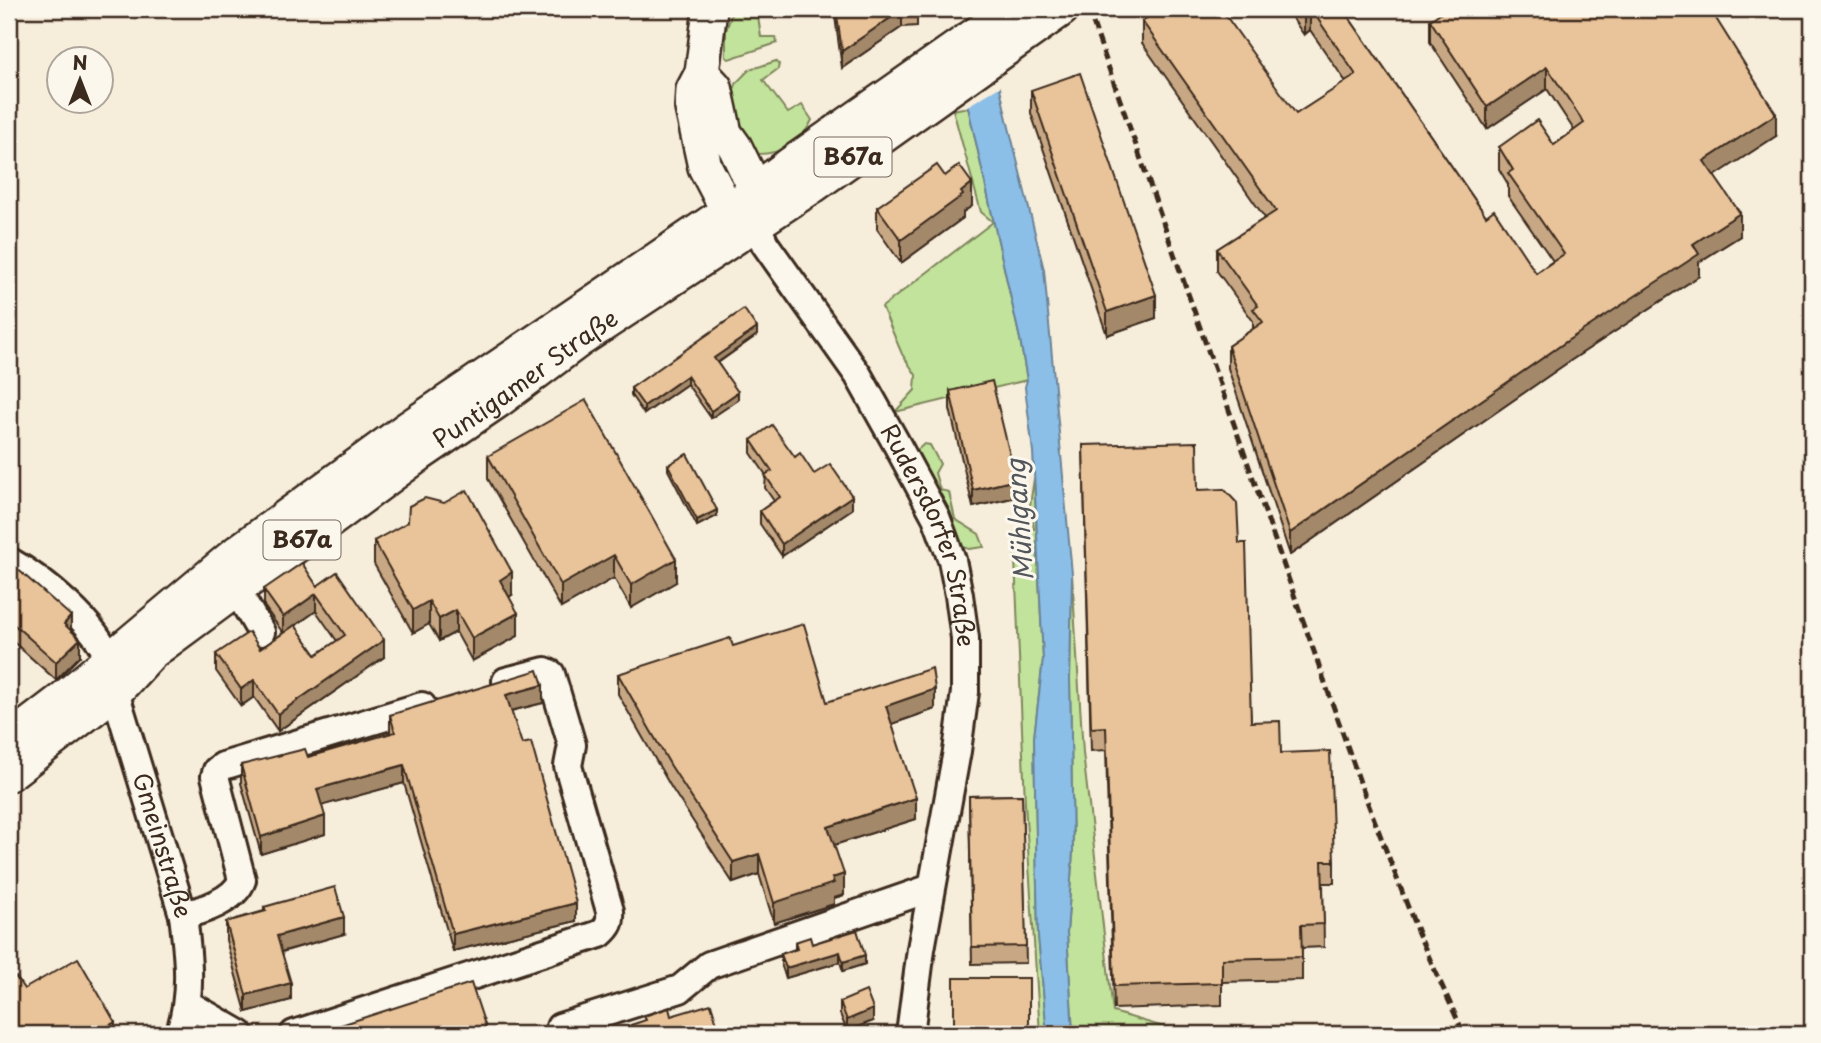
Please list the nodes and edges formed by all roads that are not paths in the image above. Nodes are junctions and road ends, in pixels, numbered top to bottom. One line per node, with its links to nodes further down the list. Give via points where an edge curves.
1 (710, 9): 4 (main road)
2 (1062, 9): 5 (main road, Puntigamer Straße / B67a, via 1000,54)
3 (1002, 15): 5 (main road, Puntigamer Straße / B67a)
4 (702, 73): 6 (main road, via 715,87 725,133); 7 (main road, via 693,90 692,108 702,158)
5 (944, 74): 6 (main road, Puntigamer Straße / B67a); 7 (main road, Puntigamer Straße / B67a)
6 (756, 190): 7 (main road, Puntigamer Straße / B67a)
7 (742, 217): 9 (main road, Puntigamer Straße / B67a); 11 (main road, Puntigamer Straße / B67a, via 404,431 239,551); 17 (street, Rudersdorfer Straße, via 858,375 936,517 952,559 965,638 965,692)
8 (9, 561): 11 (street, via 52,589 96,635)
9 (236, 589): 10 (street); 13 (main road, Puntigamer Straße / B67a, via 152,653)
10 (261, 632)
11 (109, 659): 13 (street, Gmeinstraße); 15 (main road, Puntigamer Straße / B67a)
12 (486, 687): 23 (street, via 539,671 551,674 572,745 568,766 610,911 608,927 600,934)
13 (115, 692): 16 (main road, Puntigamer Straße / B67a); 18 (street, Gmeinstraße)
14 (446, 699): 18 (street, via 217,770 242,880 228,897)
15 (9, 740)
16 (9, 774)
17 (931, 888): 20 (street, via 709,965 680,989); 24 (street, Rudersdorfer Straße)
18 (183, 915): 19 (street, Gmeinstraße)
19 (188, 1004): 21 (street, Gmeinstraße); 22 (street)
20 (560, 1027)
21 (179, 1034)
22 (240, 1034)
23 (294, 1034)
24 (910, 1034)

